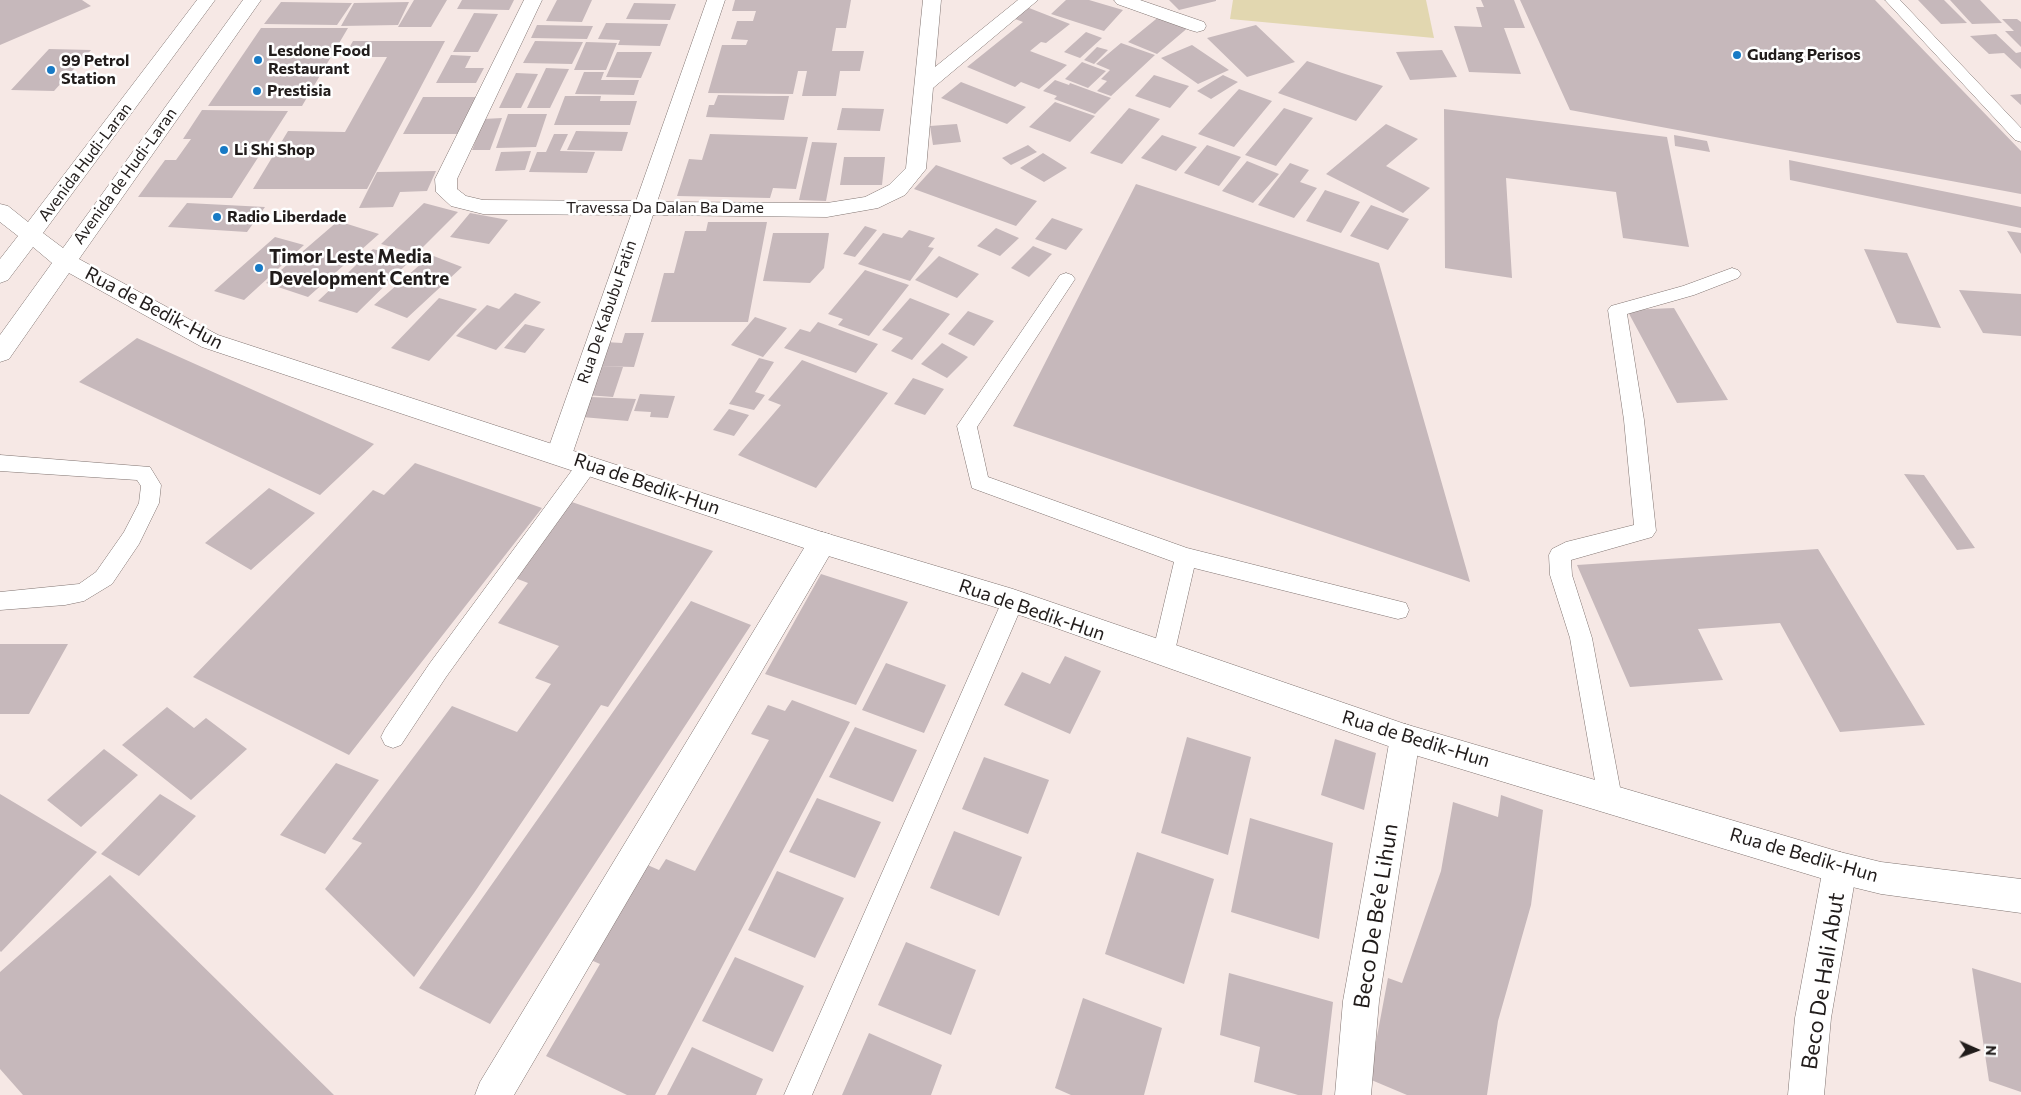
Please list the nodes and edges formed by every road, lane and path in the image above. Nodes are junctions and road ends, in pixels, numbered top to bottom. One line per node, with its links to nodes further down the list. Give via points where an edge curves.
1 (206, 0): 14 (street, Avenida Hudi-Laran)
2 (252, 0): 15 (street, Avenida de Hudi-Laran)
3 (533, 0): 12 (street, Travessa Da Dalan Ba Dame, via 446,179 447,192 459,201 483,208)
4 (716, 0): 12 (street, Rua De Kabubu Fatin)
5 (932, 0): 10 (street, Travessa Da Dalan Ba Dame)
6 (1029, 0): 10 (street)
7 (1123, 0): 9 (street)
8 (1892, 0): 11 (lane)
9 (1198, 26)
10 (925, 85): 12 (street, Travessa Da Dalan Ba Dame, via 916,170 898,190 870,203 827,210)
11 (2021, 137)
12 (643, 207): 20 (street, Rua De Kabubu Fatin)
13 (0, 211): 14 (street, Rua de Bedik-Hun)
14 (31, 235): 15 (street, Rua de Bedik-Hun); 17 (street, Avenida Hudi-Laran)
15 (65, 261): 19 (street, Avenida de Hudi-Laran); 20 (street, Rua de Bedik-Hun, via 210,341)
16 (1732, 274): 31 (lane, via 1688,291 1617,310 1634,420 1644,530 1574,548 1560,555 1561,575 1581,638)
17 (0, 275)
18 (1066, 279): 24 (lane, via 967,426 979,482)
19 (0, 353)
20 (559, 455): 22 (street, Rua de Bedik-Hun)
21 (0, 464): 25 (lane, via 143,473 151,485 149,504 132,538 104,578 84,592)
22 (588, 464): 23 (street, Rua de Bedik-Hun); 29 (lane)
23 (822, 543): 26 (street, Rua de Bedik-Hun); 34 (street)
24 (1186, 557): 27 (lane); 28 (lane)
25 (0, 600)
26 (1013, 601): 28 (street, Rua de Bedik-Hun); 35 (lane)
27 (1398, 610)
28 (1163, 655): 30 (street, Rua de Bedik-Hun)
29 (393, 737)
30 (1405, 738): 31 (street, Rua de Bedik-Hun); 36 (street, Beco De Be’e Lihun, via 1361,1001)
31 (1610, 798): 32 (street, Rua de Bedik-Hun)
32 (1840, 868): 33 (street, Rua de Bedik-Hun, via 1881,878); 37 (street, Beco De Hali Abut, via 1813,1018)
33 (2021, 896)
34 (493, 1095)
35 (798, 1095)
36 (1353, 1095)
37 (1806, 1095)

